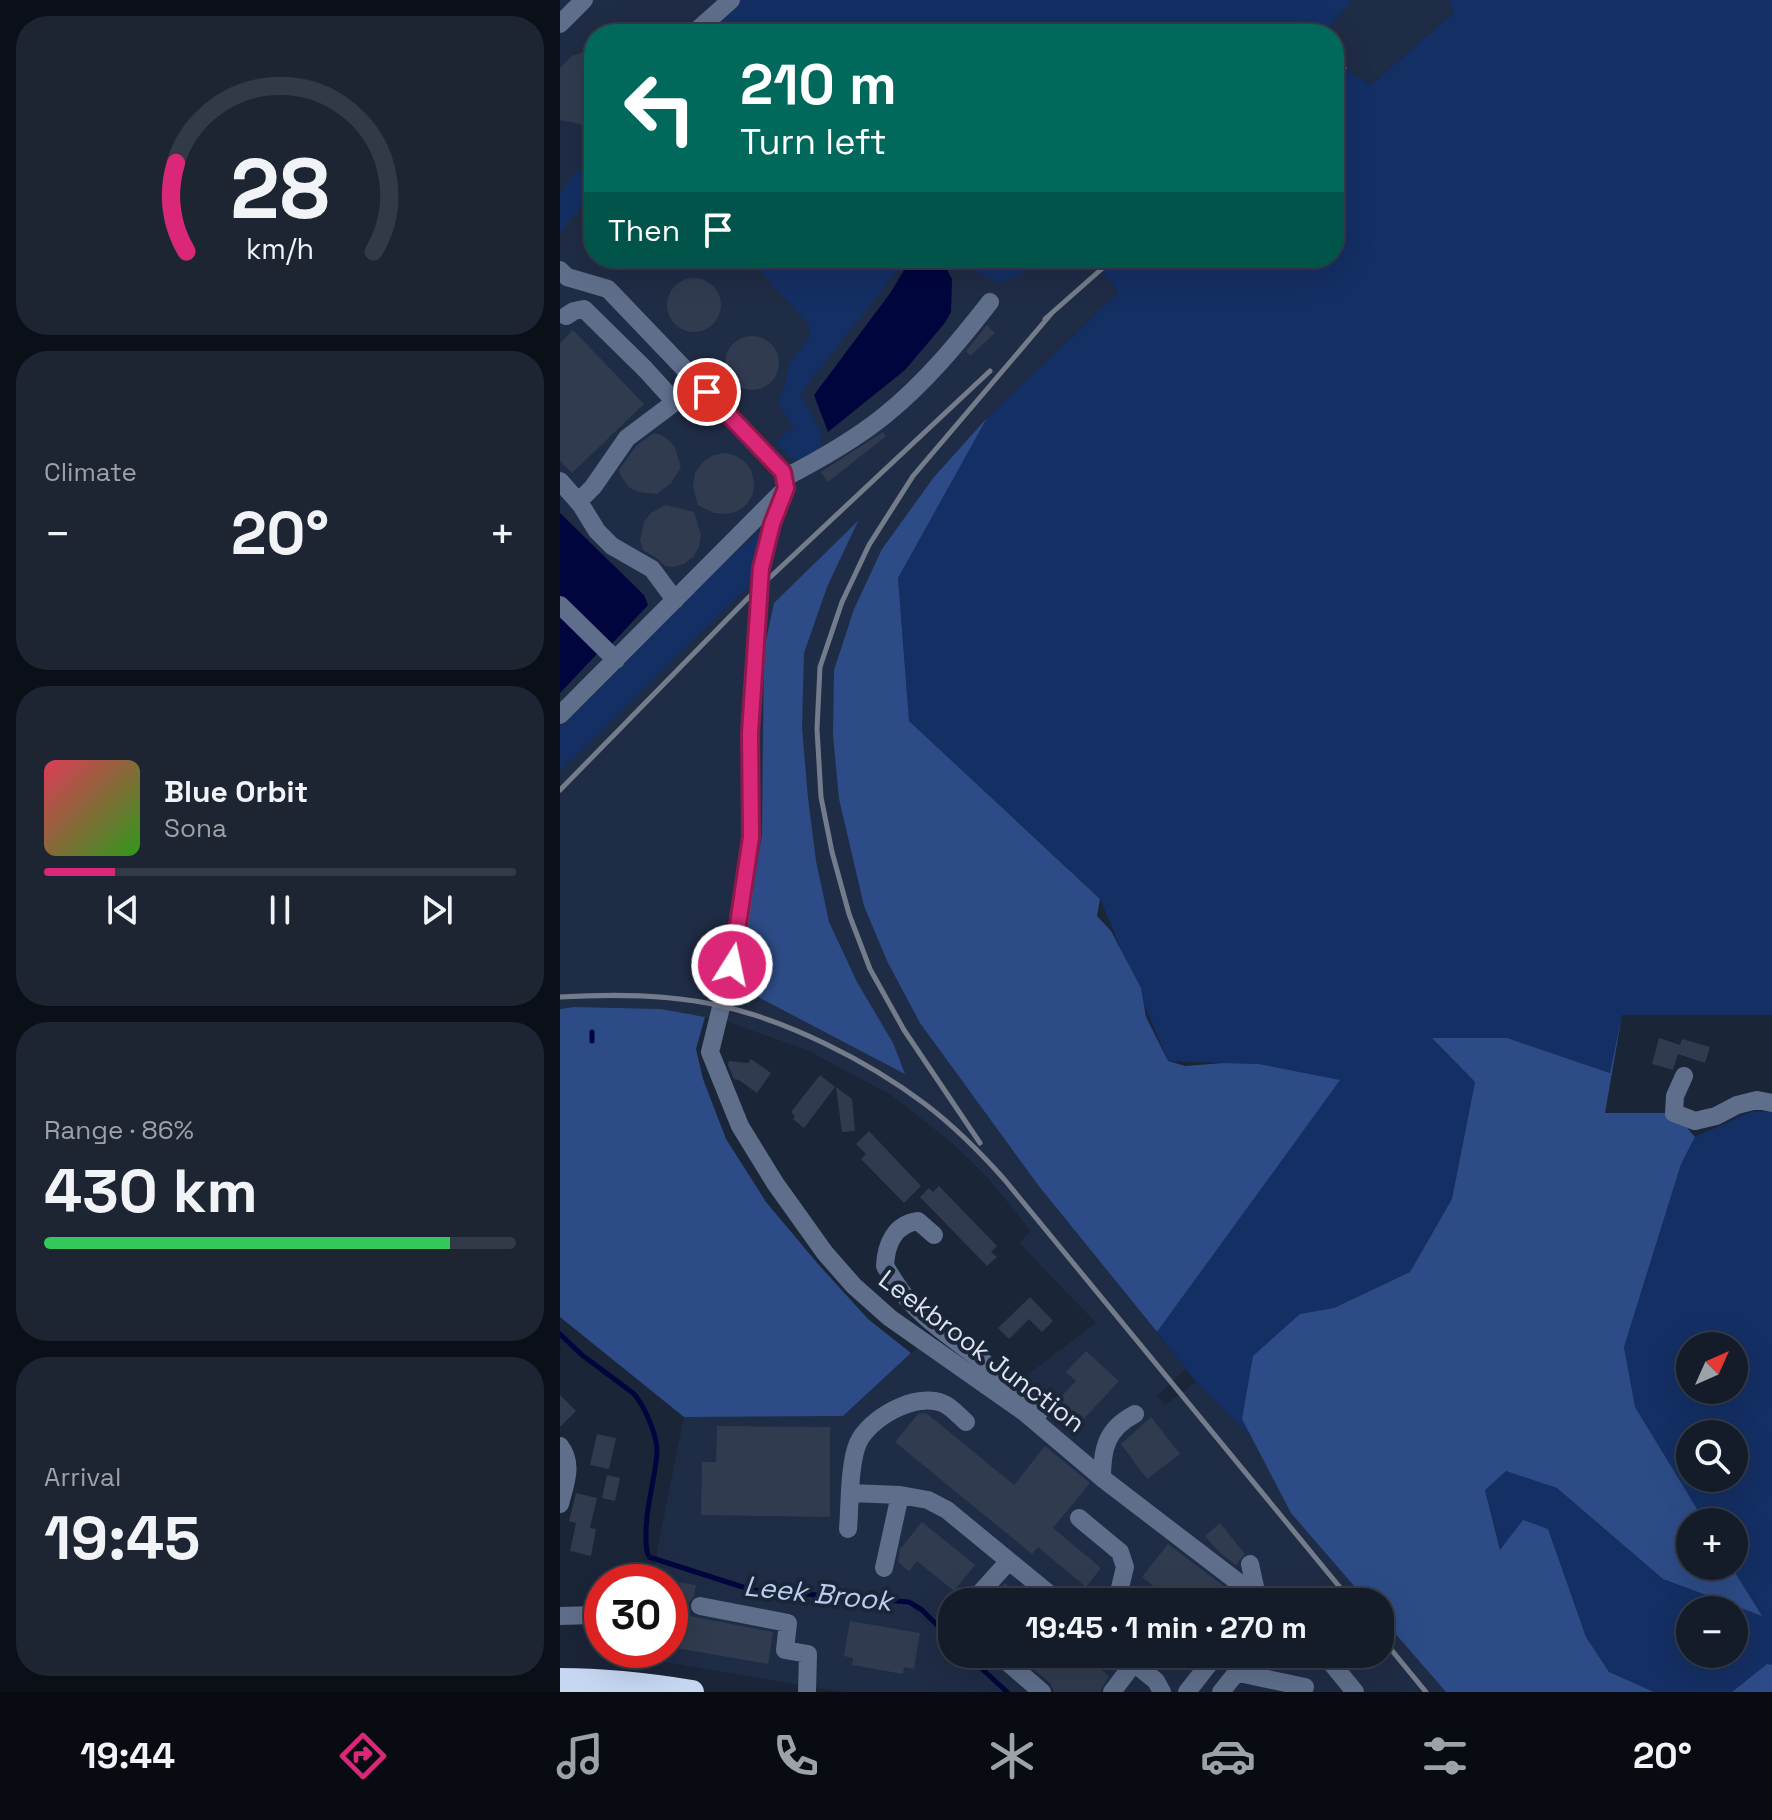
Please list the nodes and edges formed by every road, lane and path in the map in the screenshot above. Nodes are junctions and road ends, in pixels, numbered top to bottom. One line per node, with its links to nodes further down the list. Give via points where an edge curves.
1 (584, 0): 3 (street)
2 (731, 0): 4 (street)
3 (560, 24)
4 (704, 24)
5 (562, 276): 8 (street, via 608,289)
6 (990, 302): 11 (street, via 947,357 884,416)
7 (566, 316): 9 (street, via 584,309)
8 (707, 392): 9 (street); 11 (street, via 783,472)
9 (675, 402): 12 (street, via 627,438)
10 (560, 481): 12 (street)
11 (785, 483): 13 (street); 22 (street, Leekbrook Junction, via 761,568 750,733 751,837 737,942 710,1052 740,1126 775,1183 854,1286 890,1318)
12 (579, 501): 13 (street, via 597,531 652,569)
13 (675, 600): 15 (street)
14 (560, 605): 15 (street)
15 (616, 660): 16 (street)
16 (560, 715)
17 (1684, 1076): 18 (street, via 1674,1113 1695,1121 1757,1100)
18 (1772, 1103)
19 (934, 1235): 22 (street, via 918,1221 903,1224 889,1242 885,1266 912,1304 1018,1391)
20 (1135, 1414): 24 (street, via 1109,1435)
21 (966, 1422): 25 (street, via 949,1407 929,1401 880,1417 858,1442)
22 (1053, 1435): 24 (street, Leekbrook Junction)
23 (560, 1446): 27 (street, via 568,1463)
24 (1102, 1478): 36 (street, Leekbrook Junction)
25 (851, 1493): 26 (street); 29 (street)
26 (900, 1495): 30 (street, via 947,1510); 32 (street)
27 (560, 1504)
28 (1079, 1518): 35 (street, via 1120,1552 1125,1567)
29 (848, 1529)
30 (1009, 1561): 33 (street); 34 (street)
31 (1250, 1564): 37 (street)
32 (884, 1568)
33 (985, 1588)
34 (1042, 1588)
35 (1120, 1588)
36 (1247, 1588)
37 (1258, 1588)
38 (700, 1606): 49 (street, via 788,1623 785,1650 808,1654)
39 (584, 1615): 40 (street)
40 (560, 1616)
41 (1014, 1668): 50 (street)
42 (1124, 1668): 51 (street)
43 (1141, 1668): 52 (street)
44 (1206, 1668): 53 (street)
45 (1335, 1668): 55 (street)
46 (560, 1680): 48 (highway)
47 (1305, 1687): 54 (street, via 1239,1673)
48 (692, 1692)
49 (807, 1692)
50 (1042, 1692)
51 (1112, 1692)
52 (1162, 1692)
53 (1187, 1692)
54 (1221, 1692)
55 (1355, 1692)

